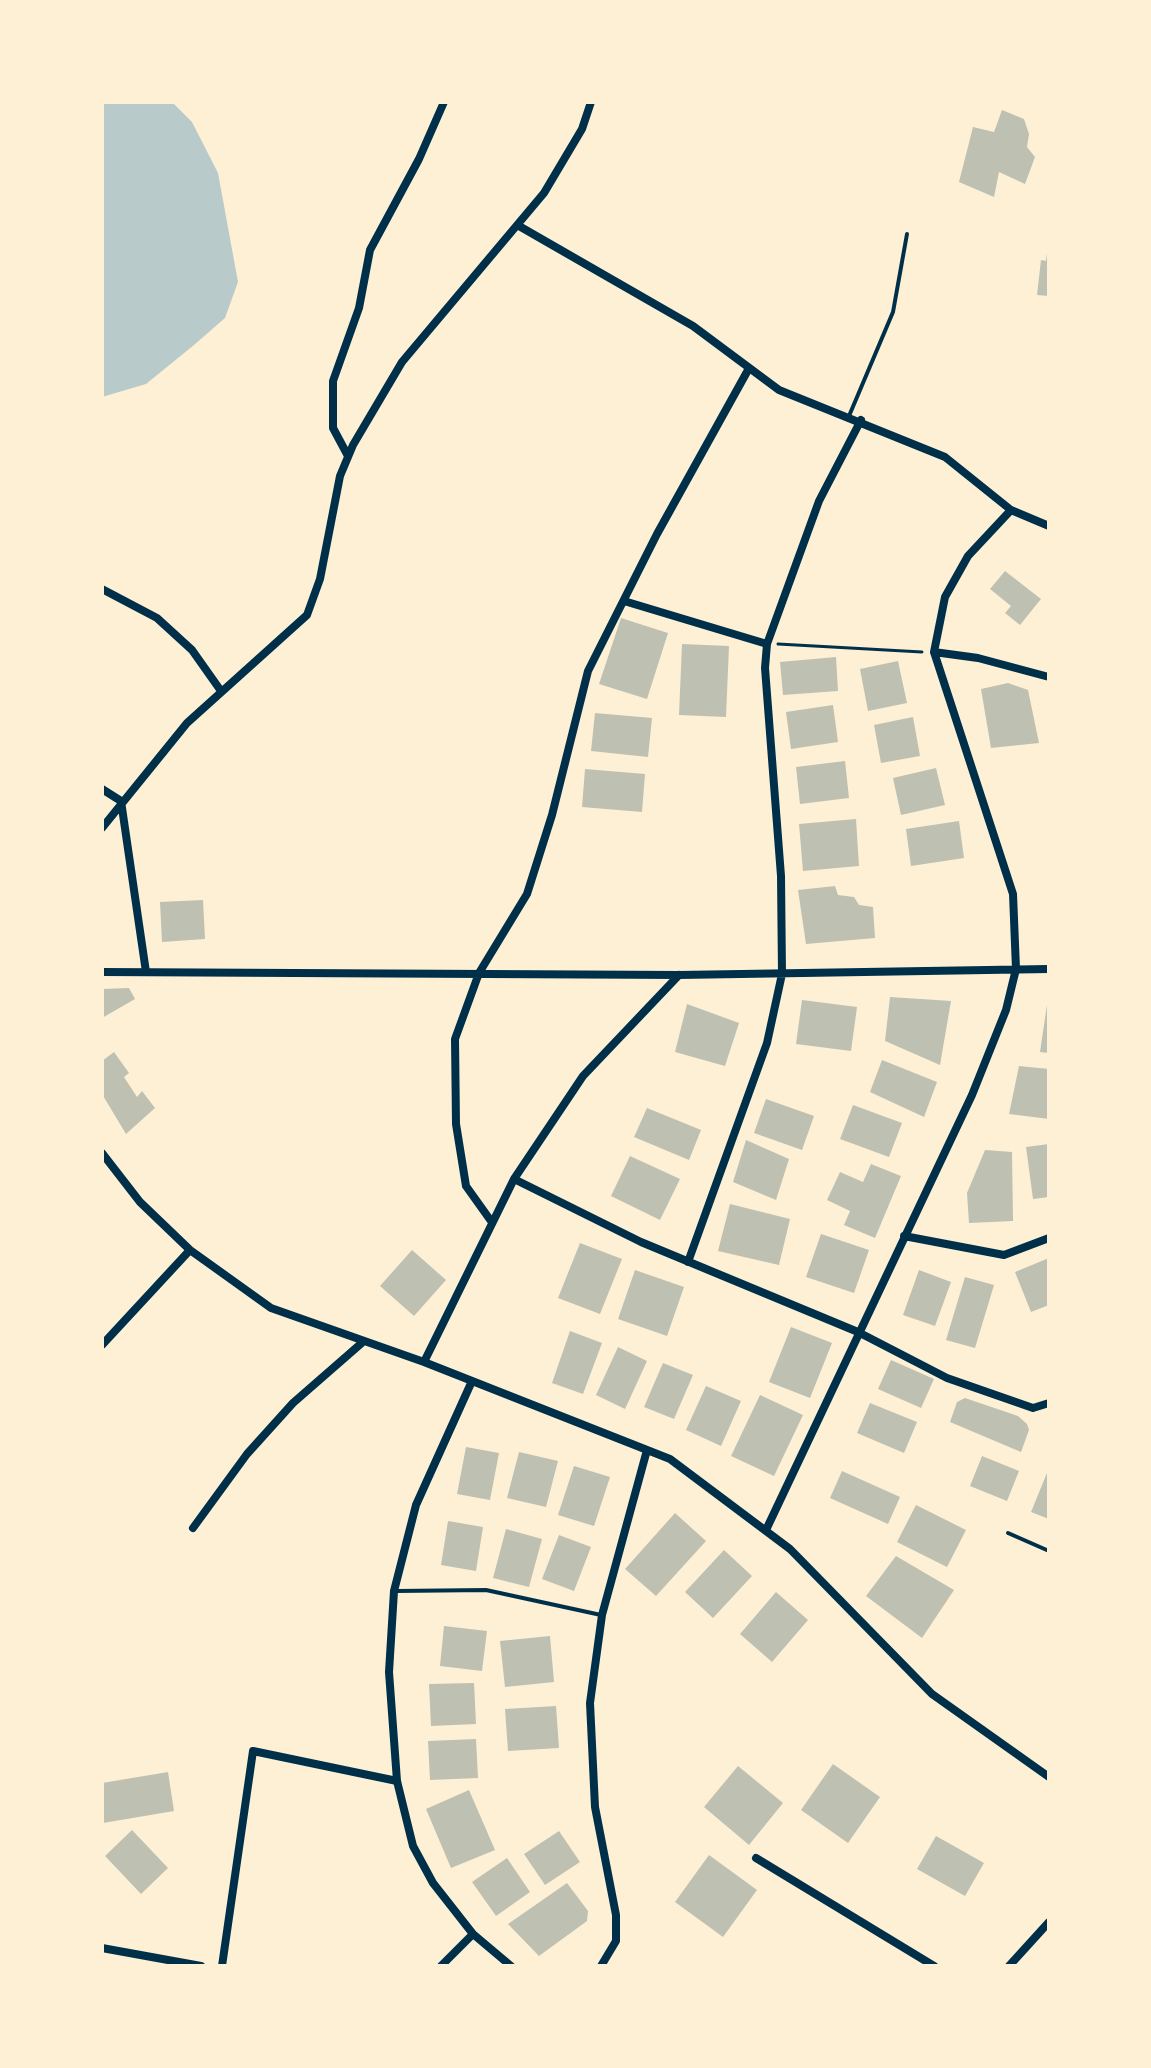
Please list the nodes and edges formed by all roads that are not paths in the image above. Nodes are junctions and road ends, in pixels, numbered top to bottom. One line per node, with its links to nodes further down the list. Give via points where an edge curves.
1 (444, 102): 8 (street, via 370,250 359,308 333,381 333,428)
2 (591, 102): 3 (street, via 569,154)
3 (519, 226): 5 (street, via 693,326); 8 (street, via 402,362)
4 (907, 234): 6 (lane, via 893,312)
5 (748, 370): 6 (street, via 779,390); 12 (street)
6 (849, 416): 7 (street)
7 (861, 420): 9 (street, via 945,457); 13 (street, via 819,501)
8 (348, 456): 16 (street, via 307,615)
9 (1011, 510): 10 (street); 14 (street, via 968,556 945,597)
10 (1049, 526)
11 (102, 589): 16 (street, via 157,618 192,650)
12 (624, 601): 13 (street); 24 (street, via 588,671 527,894)
13 (767, 644): 25 (street)
14 (934, 652): 15 (street); 20 (street, via 1013,894)
15 (1049, 677)
16 (221, 691): 18 (street)
17 (102, 789): 18 (street)
18 (121, 801): 19 (street); 23 (street)
19 (102, 828)
20 (1016, 969): 21 (street); 25 (street); 30 (street, via 1006,1010 972,1095)
21 (1049, 969)
22 (102, 972): 23 (street)
23 (146, 972): 24 (street)
24 (479, 973): 26 (street); 29 (street, via 455,1039 456,1124 466,1186)
25 (782, 974): 26 (street); 33 (street, via 767,1043)
26 (679, 975): 28 (street, via 583,1076)
27 (102, 1153): 32 (street, via 140,1202)
28 (514, 1179): 29 (street); 33 (street)
29 (491, 1221): 37 (street)
30 (904, 1236): 31 (street, via 1004,1255); 34 (street)
31 (1049, 1238)
32 (190, 1250): 35 (street, via 271,1308); 36 (street)
33 (688, 1262): 34 (street)
34 (858, 1332): 39 (street, via 947,1378 1033,1408); 42 (street)
35 (364, 1341): 37 (street); 41 (street, via 293,1403 247,1454)
36 (102, 1345)
37 (424, 1362): 38 (street)
38 (472, 1381): 40 (street); 45 (street, via 416,1505)
39 (1049, 1403)
40 (647, 1450): 42 (street, via 670,1459); 46 (street)
41 (193, 1528)
42 (766, 1530): 47 (street, via 932,1694)
43 (1008, 1533): 44 (lane)
44 (1049, 1551)
45 (394, 1591): 46 (lane, via 486,1590); 48 (street, via 389,1672)
46 (602, 1615): 57 (street, via 591,1718 595,1807 616,1915 616,1941)
47 (1049, 1777)
48 (397, 1781): 51 (street, via 413,1846 433,1883); 54 (street, via 253,1751)
49 (756, 1858): 58 (street)
50 (1049, 1922): 59 (street)
51 (473, 1934): 55 (street); 56 (street)
52 (102, 1948): 53 (street)
53 (201, 1966)
54 (222, 1966)
55 (441, 1966)
56 (511, 1966)
57 (601, 1966)
58 (934, 1966)
59 (1009, 1966)

